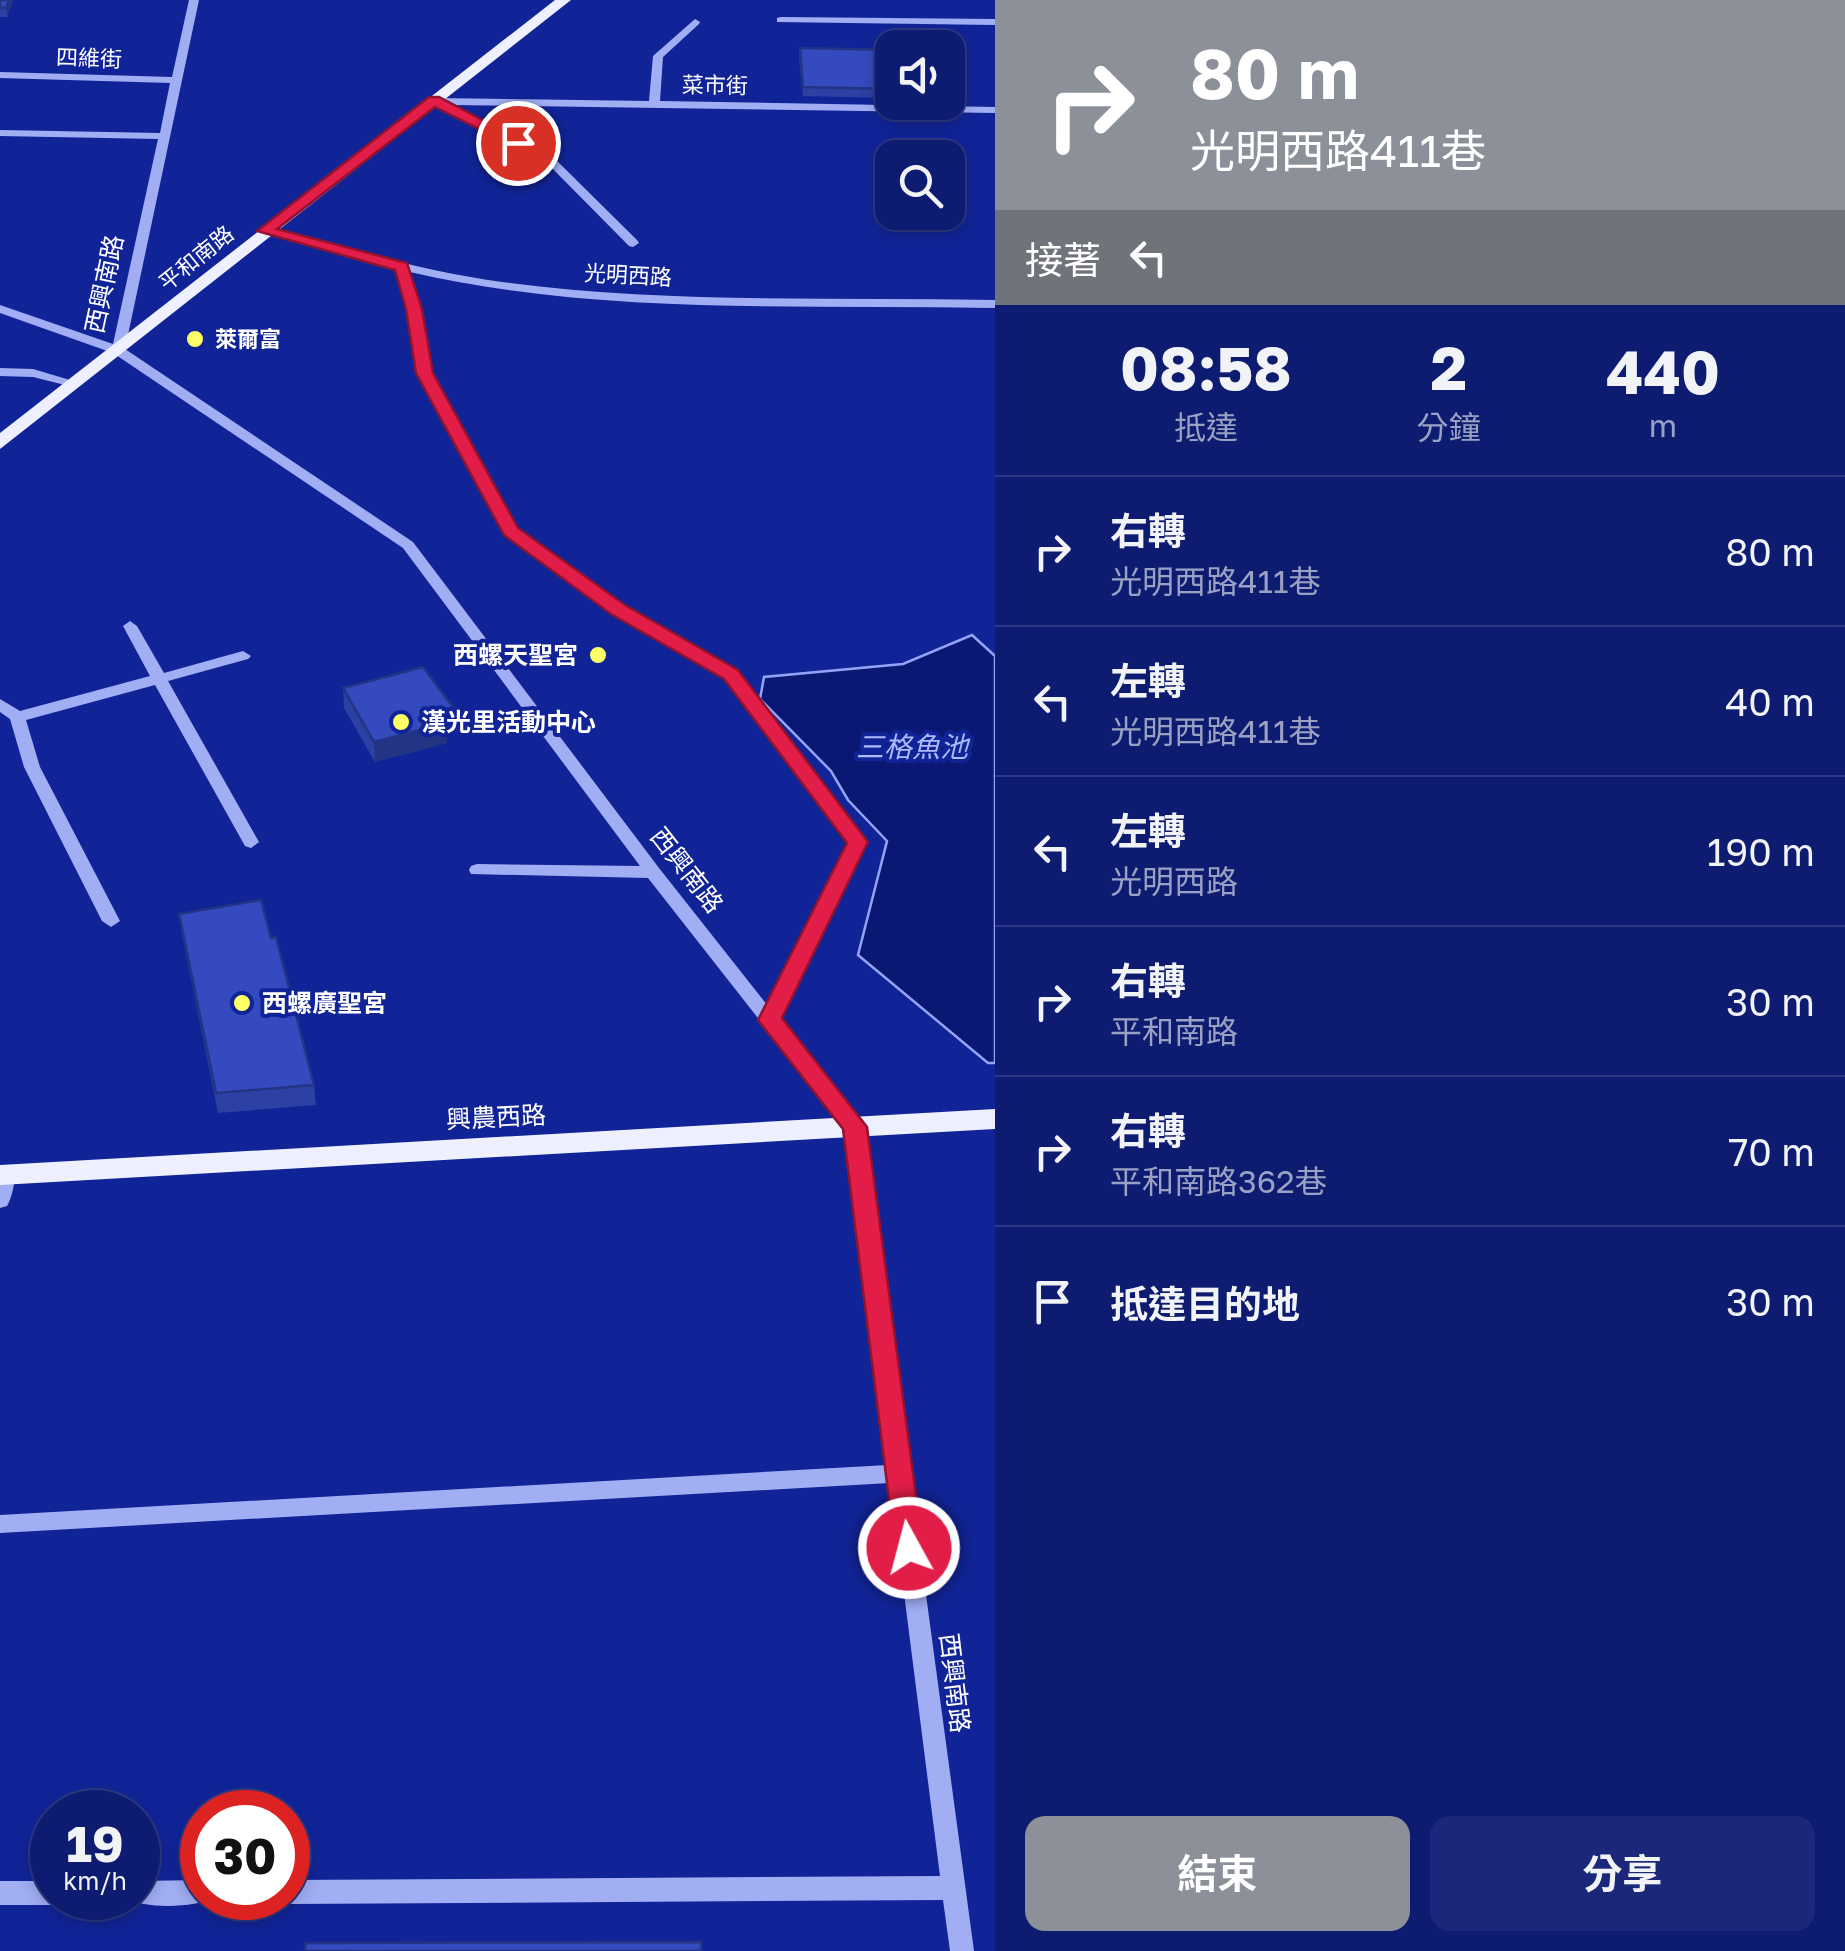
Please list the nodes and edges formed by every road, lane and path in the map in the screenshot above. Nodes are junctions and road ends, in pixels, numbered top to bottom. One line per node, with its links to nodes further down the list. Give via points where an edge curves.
1 (194, 0): 7 (street, 西興南路)
2 (564, 0): 8 (main road, 平和南路)
3 (780, 20): 5 (street)
4 (695, 22): 9 (street, via 658,56)
5 (995, 22)
6 (0, 75): 7 (street, 四維街)
7 (177, 80): 12 (street, 西興南路)
8 (434, 100): 9 (street, 菜市街); 13 (main road, 平和南路); 14 (street, via 546,157)
9 (654, 104): 10 (street, 菜市街)
10 (995, 110)
11 (0, 132): 12 (street)
12 (164, 136): 18 (street, 西興南路)
13 (265, 231): 15 (street, 光明西路); 18 (main road, 平和南路)
14 (632, 243)
15 (402, 267): 16 (street, 光明西路, via 500,286 607,296); 31 (street, via 425,373 511,531 618,610 731,675 858,842)
16 (995, 304)
17 (0, 309): 18 (street)
18 (118, 350): 20 (main road, 平和南路); 29 (street, 西興南路, via 408,545)
19 (0, 372): 20 (street)
20 (73, 383): 21 (main road, 平和南路)
21 (0, 443)
22 (130, 626): 24 (street)
23 (243, 656): 24 (street)
24 (159, 679): 26 (street); 27 (street)
25 (0, 704): 26 (street)
26 (17, 718): 30 (street, via 32,768)
27 (251, 842)
28 (477, 870): 29 (street)
29 (653, 872): 31 (street, 西興南路)
30 (110, 921)
31 (770, 1020): 33 (street, 西興南路)
32 (995, 1119): 33 (main road, 興農西路)
33 (854, 1127): 34 (main road, 興農西路); 35 (street, 西興南路)
34 (2, 1184)
35 (900, 1473): 36 (street); 37 (street, 西興南路)
36 (0, 1524)
37 (954, 1888): 38 (street); 41 (street, 西興南路)
38 (310, 1892)
39 (0, 1893): 40 (street)
40 (30, 1893)
41 (962, 1951)

